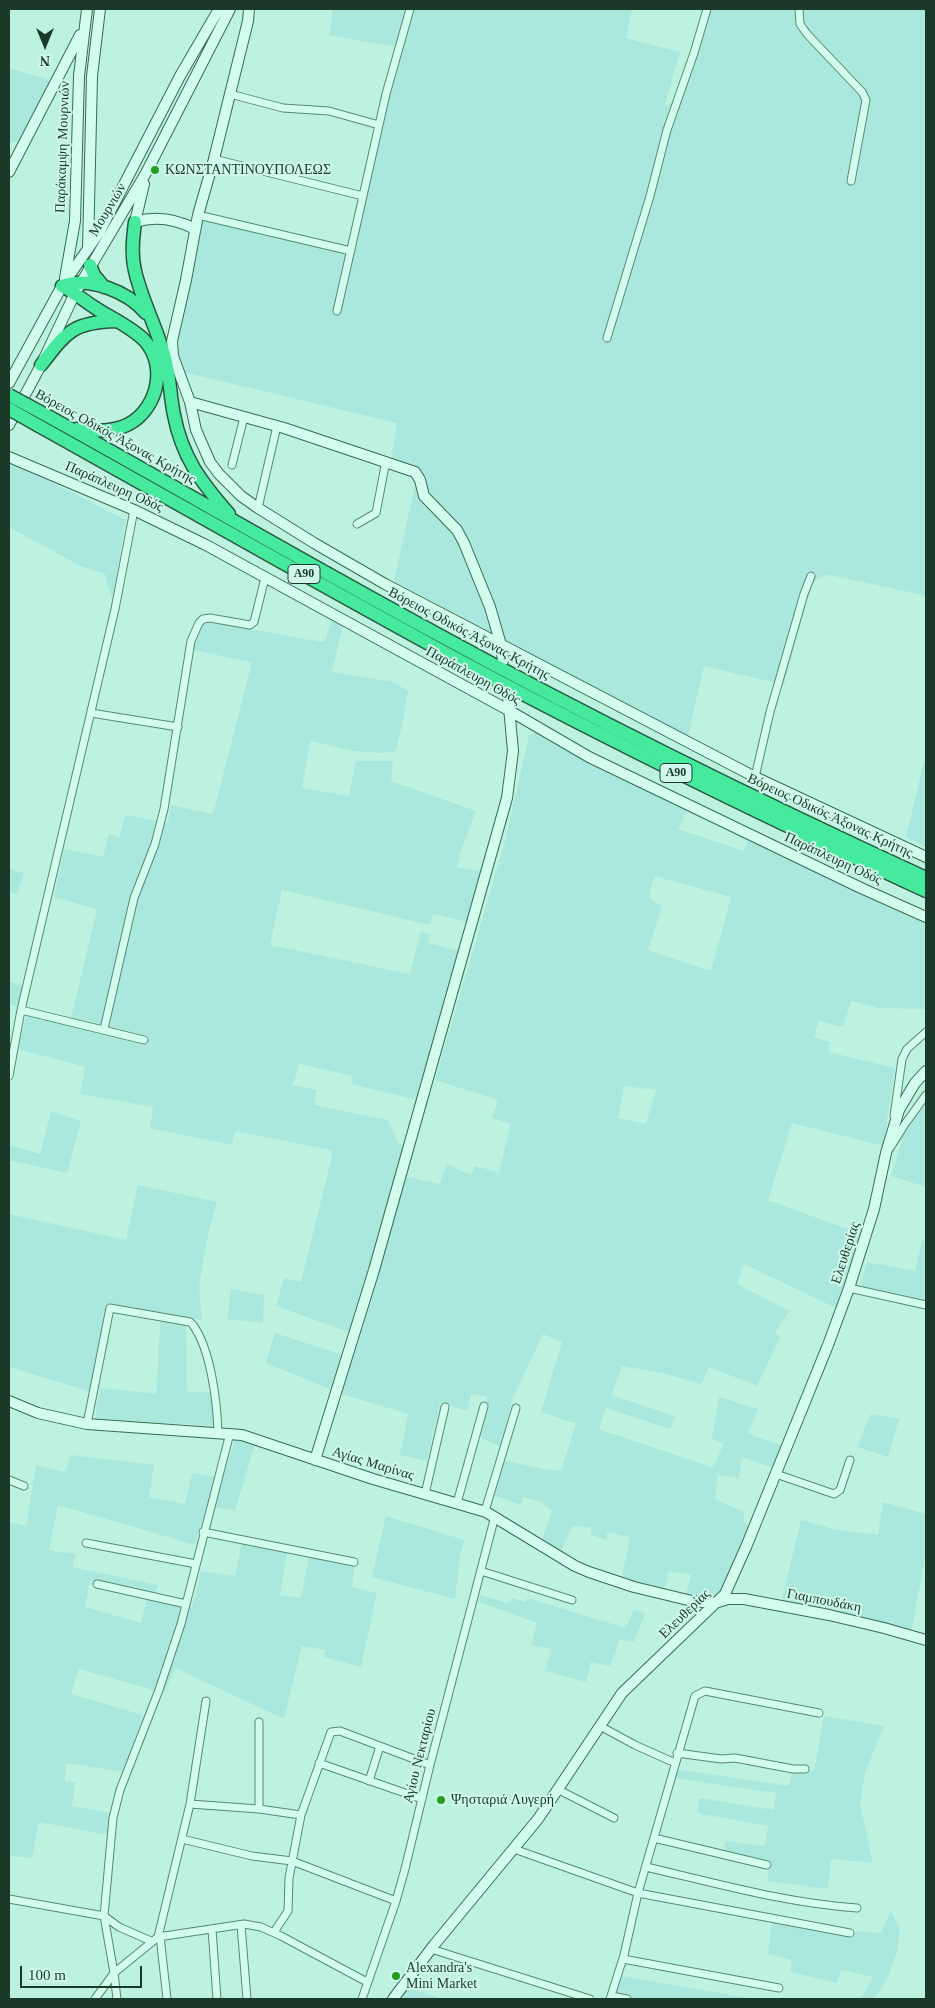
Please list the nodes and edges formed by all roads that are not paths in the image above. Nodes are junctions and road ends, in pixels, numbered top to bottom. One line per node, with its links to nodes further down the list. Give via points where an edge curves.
1 (87, 9): 9 (street, Παράκαμψη Μουρνιών)
2 (100, 9): 12 (street, Παράκαμψη Μουρνιών)
3 (219, 9): 23 (street, Μουρνιών)
4 (230, 9): 17 (street, Μουρνιών)
5 (249, 9): 13 (street)
6 (410, 9): 14 (street)
7 (707, 9): 32 (street, via 666,130 650,196)
8 (799, 9): 18 (street, via 800,24 866,100)
9 (83, 28): 10 (street); 11 (street, Παράκαμψη Μουρνιών)
10 (59, 75): 11 (street); 16 (street)
11 (79, 76): 12 (street); 26 (street, Παράκαμψη Μουρνιών, via 75,221)
12 (92, 76): 23 (street, Παράκαμψη Μουρνιών)
13 (230, 94): 14 (street, via 283,108 329,111); 15 (street)
14 (379, 125): 19 (street)
15 (214, 159): 19 (street); 20 (street)
16 (9, 172)
17 (146, 173): 21 (street); 25 (street, Μουρνιών)
18 (851, 181)
19 (363, 196): 24 (street)
20 (198, 215): 22 (street); 24 (street)
21 (135, 222): 22 (street, via 171,220); 30 (highway, via 134,270)
22 (195, 229): 36 (street, via 172,341 173,356)
23 (88, 250): 25 (street, Παράκαμψη Μουρνιών); 26 (street, Μουρνιών)
24 (351, 251): 29 (street)
25 (90, 265): 27 (street, Μουρνιών); 28 (highway)
26 (62, 286): 27 (highway); 34 (street)
27 (78, 287): 28 (highway); 31 (highway); 33 (street, Μουρνιών)
28 (104, 287): 30 (highway, via 135,303)
29 (337, 311)
30 (151, 319): 48 (highway, via 165,359 183,448 203,484)
31 (116, 322): 33 (highway, via 91,323 71,330); 42 (highway, via 145,342 154,356 155,396 145,411 123,427)
32 (607, 338)
33 (41, 366): 40 (street, Μουρνιών)
34 (9, 383)
35 (9, 394): 39 (highway, Βόρειος Οδικός Άξονας Κρήτης / Α90, bridge)
36 (190, 402): 38 (street); 46 (street, via 196,430 210,462 226,483)
37 (9, 409): 39 (highway, Βόρειος Οδικός Άξονας Κρήτης / Α90, bridge)
38 (244, 417): 41 (street); 45 (street)
39 (43, 421): 42 (highway, Βόρειος Οδικός Άξονας Κρήτης / Α90); 61 (highway, Βόρειος Οδικός Άξονας Κρήτης / Α90, via 431,645 745,807)
40 (9, 425)
41 (277, 426): 44 (street); 46 (street)
42 (72, 429): 48 (highway, Βόρειος Οδικός Άξονας Κρήτης / Α90)
43 (9, 457): 47 (street, Παράπλευρη Οδός)
44 (386, 461): 49 (street, via 376,513); 52 (street, via 415,472 427,501 457,530 490,607)
45 (232, 465)
46 (258, 508): 52 (street, via 370,575)
47 (134, 510): 51 (street, Παράπλευρη Οδός); 56 (street)
48 (235, 522): 60 (highway, Βόρειος Οδικός Άξονας Κρήτης / Α90, via 437,635 611,726 750,796)
49 (357, 524)
50 (811, 576): 58 (street, via 770,712)
51 (265, 578): 55 (street, Παράπλευρη Οδός); 57 (street, via 254,622 250,625 210,618 199,623 191,642)
52 (501, 645): 53 (street); 58 (street)
53 (503, 661)
54 (508, 696): 55 (street)
55 (510, 711): 62 (street, Παράπλευρη Οδός, via 589,757); 81 (street, via 514,750 508,798 374,1270)
56 (91, 712): 57 (street); 63 (street)
57 (178, 727): 64 (street, via 160,826 134,898)
58 (755, 777): 59 (street)
59 (926, 857)
60 (926, 878)
61 (926, 891)
62 (926, 917)
63 (21, 1010): 64 (street); 68 (street)
64 (104, 1029): 66 (street)
65 (926, 1032): 70 (street, via 913,1042 902,1059)
66 (144, 1040)
67 (926, 1071): 70 (street, Ελευθερίας, via 907,1095)
68 (9, 1076)
69 (926, 1095): 71 (street)
70 (893, 1125): 71 (street, Ελευθερίας)
71 (886, 1155): 72 (street, Ελευθερίας, via 874,1209)
72 (849, 1288): 73 (street); 83 (street, Ελευθερίας)
73 (926, 1305)
74 (9, 1402): 78 (street, Αγίας Μαρίνας, via 38,1413)
75 (484, 1406): 87 (street)
76 (445, 1407): 86 (street)
77 (516, 1408): 88 (street)
78 (87, 1424): 79 (street, Αγίας Μαρίνας); 79 (street, via 110,1308 193,1325 208,1360 217,1404)
79 (218, 1432): 80 (street, Αγίας Μαρίνας)
80 (230, 1433): 81 (street, Αγίας Μαρίνας); 90 (street)
81 (315, 1460): 86 (street, Αγίας Μαρίνας)
82 (850, 1460): 83 (street, via 840,1490 834,1494)
83 (776, 1474): 97 (street, Ελευθερίας, via 727,1590)
84 (9, 1480): 85 (street)
85 (24, 1486)
86 (426, 1494): 87 (street, Αγίας Μαρίνας)
87 (457, 1503): 88 (street, Αγίας Μαρίνας)
88 (485, 1511): 89 (street, Αγίας Μαρίνας)
89 (495, 1516): 94 (street, Αγίου Νεκταρίου); 97 (street, Αγίας Μαρίνας, via 560,1558 589,1572 634,1587)
90 (203, 1532): 92 (street); 93 (street)
91 (86, 1543): 93 (street)
92 (354, 1562)
93 (196, 1564): 98 (street)
94 (481, 1571): 96 (street); 108 (street, Αγίου Νεκταρίου)
95 (98, 1584): 98 (street)
96 (572, 1600)
97 (715, 1603): 99 (street, Γιαμπουδάκη, via 744,1599 838,1617); 103 (street, Ελευθερίας, via 633,1681)
98 (186, 1604): 127 (street, via 159,1690 117,1802)
99 (926, 1640)
100 (206, 1701): 113 (street)
101 (819, 1713): 105 (street, via 701,1692 692,1702)
102 (259, 1722): 114 (street)
103 (600, 1726): 107 (street); 111 (street, Ελευθερίας)
104 (380, 1746): 106 (street, via 335,1730 328,1736); 108 (street); 110 (street)
105 (677, 1754): 107 (street); 109 (street, via 721,1760 735,1758)
106 (319, 1763): 110 (street); 115 (street)
107 (674, 1763): 117 (street)
108 (430, 1765): 112 (street, Αγίου Νεκταρίου)
109 (805, 1769)
110 (369, 1782): 112 (street)
111 (559, 1790): 116 (street); 119 (street, Ελευθερίας)
112 (422, 1799): 125 (street, Αγίου Νεκταρίου)
113 (190, 1804): 114 (street); 118 (street)
114 (259, 1809): 115 (street)
115 (301, 1815): 120 (street)
116 (614, 1818)
117 (654, 1838): 121 (street); 122 (street)
118 (182, 1839): 120 (street, via 252,1856); 132 (street)
119 (514, 1849): 123 (street); 133 (street, Ελευθερίας)
120 (292, 1861): 125 (street); 130 (street, via 288,1911)
121 (767, 1865)
122 (646, 1867): 123 (street); 126 (street, via 771,1896)
123 (638, 1893): 131 (street); 134 (street)
124 (9, 1899): 127 (street)
125 (396, 1901): 136 (street, Αγίου Νεκταρίου)
126 (857, 1908)
127 (104, 1916): 132 (street, via 120,1927); 135 (street)
128 (241, 1925): 129 (street); 130 (street); 143 (street)
129 (212, 1930): 132 (street); 142 (street)
130 (274, 1932): 136 (street)
131 (850, 1933)
132 (156, 1938): 135 (street); 141 (street)
133 (431, 1949): 145 (street, Ελευθερίας); 146 (street)
134 (623, 1959): 137 (street); 138 (street)
135 (114, 1973): 139 (street); 140 (street)
136 (367, 1982): 144 (street, Αγίου Νεκταρίου)
137 (779, 1988)
138 (611, 1998): 147 (street)
139 (95, 1999)
140 (117, 1999)
141 (167, 1999)
142 (217, 1999)
143 (247, 1999)
144 (362, 1999)
145 (393, 1999)
146 (590, 1999)
147 (627, 1999)

